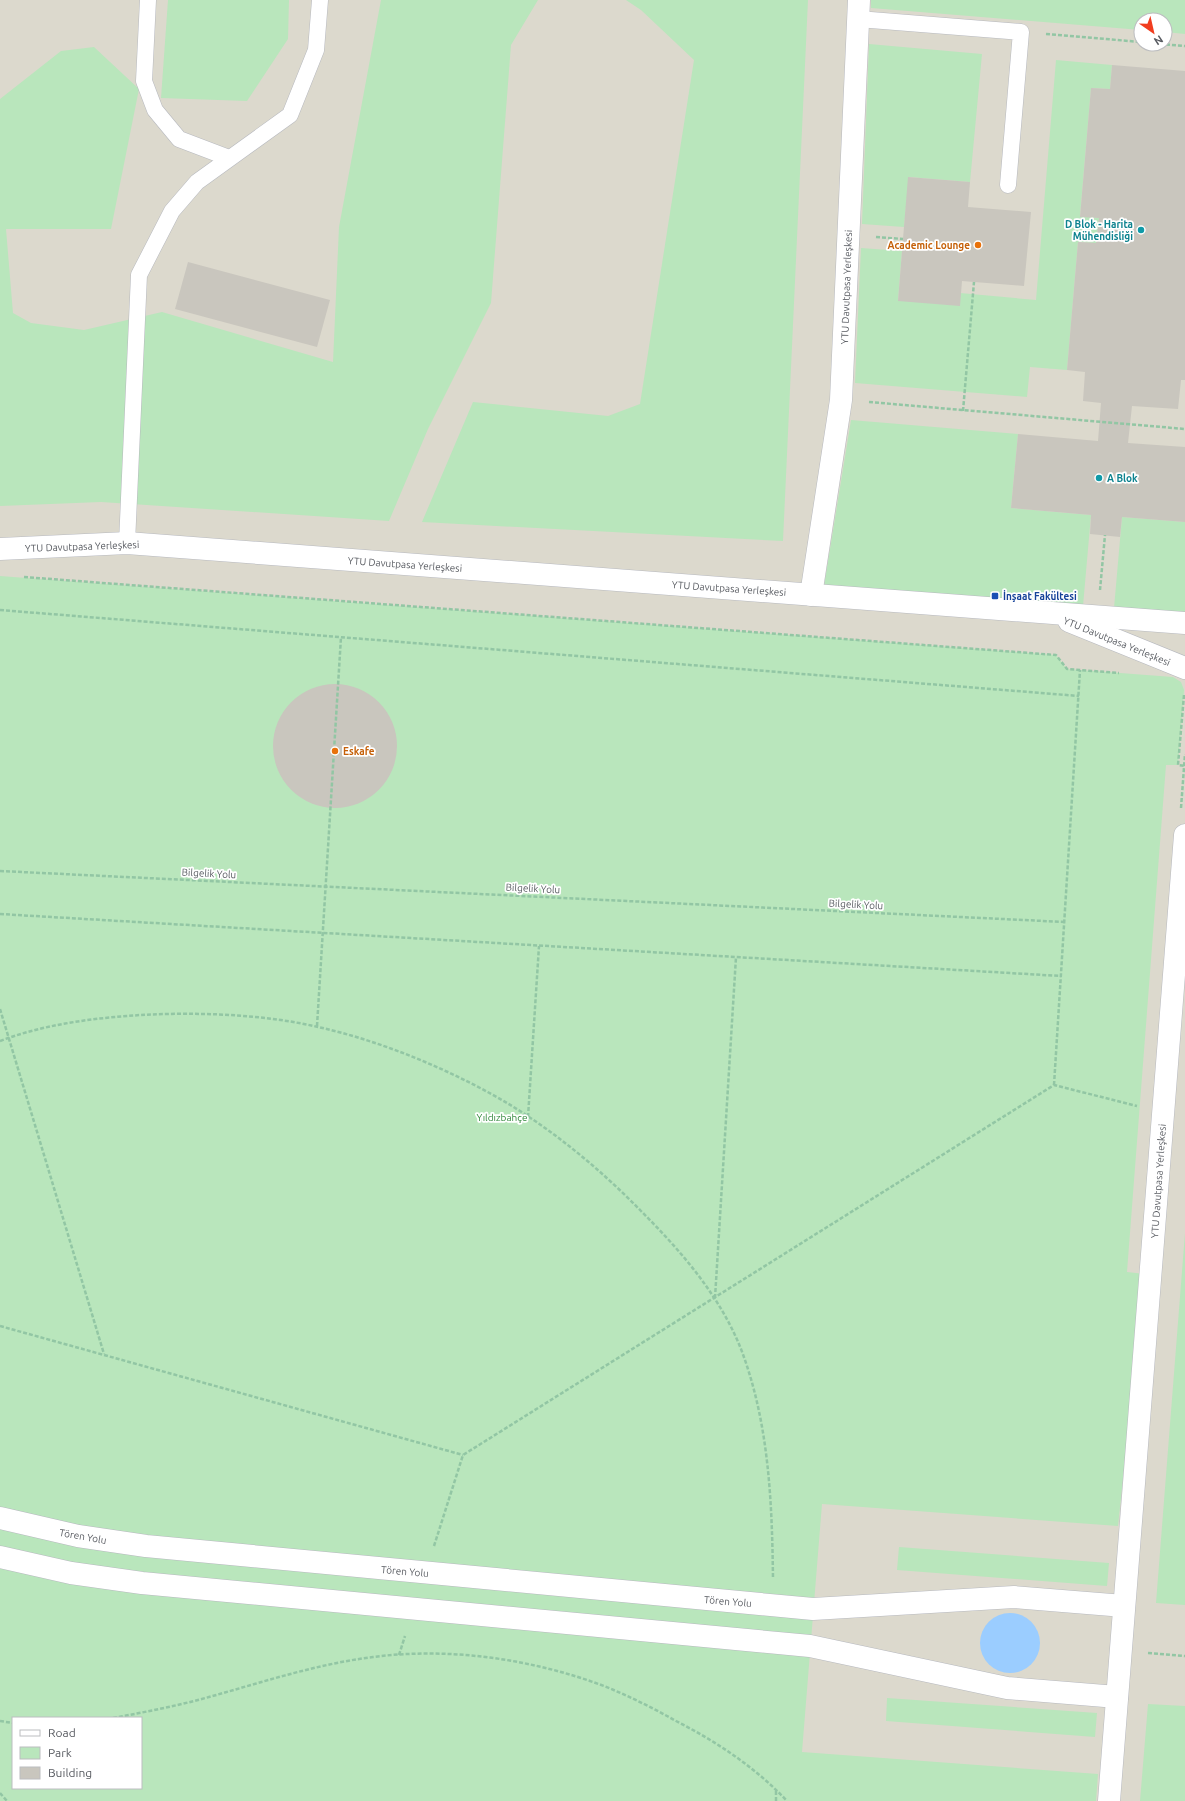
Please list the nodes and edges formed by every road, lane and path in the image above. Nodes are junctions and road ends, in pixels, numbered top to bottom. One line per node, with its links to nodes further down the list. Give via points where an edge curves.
1 (148, 0): 8 (lane, via 144,81 155,110 179,139)
2 (320, 0): 8 (lane, via 316,50 290,114)
3 (859, 9): 4 (lane); 11 (street, YTU Davutpasa Yerleşkesi)
4 (1021, 32): 5 (path); 9 (lane)
5 (1133, 41)
6 (1173, 45): 7 (path)
7 (1185, 46)
8 (229, 158): 15 (lane, via 197,182 172,211 139,275)
9 (1008, 185)
10 (974, 282): 12 (path)
11 (841, 400): 12 (path); 18 (street, YTU Davutpasa Yerleşkesi)
12 (963, 410): 13 (path)
13 (1185, 429)
14 (1105, 535): 21 (path)
15 (127, 543): 16 (street, YTU Davutpasa Yerleşkesi); 18 (street, YTU Davutpasa Yerleşkesi)
16 (0, 549)
17 (19, 577): 25 (path, via 1056,655 1067,669)
18 (811, 595): 20 (street, YTU Davutpasa Yerleşkesi)
19 (0, 610): 23 (path)
20 (1049, 613): 21 (street, YTU Davutpasa Yerleşkesi); 24 (street, YTU Davutpasa Yerleşkesi)
21 (1098, 616): 22 (street, YTU Davutpasa Yerleşkesi)
22 (1185, 623)
23 (341, 637): 28 (path); 32 (path)
24 (1185, 668)
25 (1080, 670): 26 (path); 28 (path)
26 (1127, 674)
27 (1184, 690): 29 (path, via 1178,765)
28 (1079, 696): 34 (path)
29 (1185, 766)
30 (1185, 835): 44 (street, YTU Davutpasa Yerleşkesi)
31 (0, 870): 32 (path, Bilgelik Yolu)
32 (326, 886): 34 (path, Bilgelik Yolu); 35 (path)
33 (0, 914): 35 (path)
34 (1065, 922): 38 (path)
35 (323, 933): 36 (path); 40 (path)
36 (539, 946): 37 (path); 45 (path)
37 (736, 957): 38 (path); 46 (path)
38 (1061, 976): 43 (path)
39 (0, 1009): 41 (path)
40 (317, 1026): 41 (path, via 212,1014 161,1014 109,1017 59,1025); 45 (path, via 418,1059 512,1106)
41 (9, 1038): 42 (path); 48 (path)
42 (0, 1041)
43 (1054, 1086): 44 (path); 46 (path)
44 (1163, 1112): 52 (street, YTU Davutpasa Yerleşkesi)
45 (528, 1117): 46 (path, via 591,1165 625,1195 687,1261)
46 (715, 1298): 48 (path, via 463,1455); 51 (path, via 740,1348 758,1404 772,1505)
47 (0, 1326): 48 (path)
48 (104, 1355)
49 (0, 1518): 51 (street, Tören Yolu, via 78,1536 146,1546)
50 (0, 1557): 55 (street, via 71,1573 142,1584 810,1646 1007,1688)
51 (774, 1605): 52 (street, Tören Yolu, via 813,1609 1014,1597)
52 (1124, 1606): 53 (street, YTU Davutpasa Yerleşkesi)
53 (1121, 1651): 54 (path); 55 (street, YTU Davutpasa Yerleşkesi)
54 (1185, 1656)
55 (1117, 1697): 64 (street, YTU Davutpasa Yerleşkesi)
56 (118, 1717): 59 (path, via 207,1698 315,1666 373,1657 435,1654 494,1658 553,1670 604,1686 654,1709 726,1749)
57 (0, 1721): 58 (path)
58 (12, 1723)
59 (776, 1790): 62 (path); 63 (path)
60 (0, 1793): 61 (path)
61 (7, 1801)
62 (776, 1801)
63 (787, 1801)
64 (1109, 1801)

